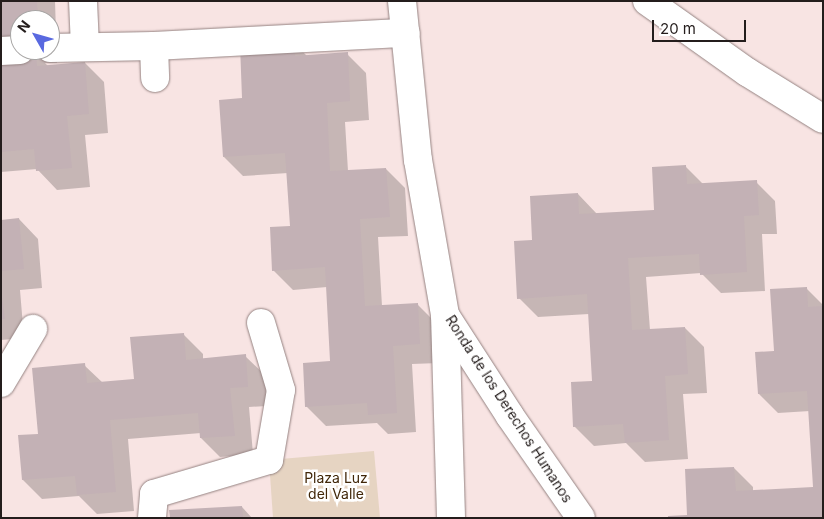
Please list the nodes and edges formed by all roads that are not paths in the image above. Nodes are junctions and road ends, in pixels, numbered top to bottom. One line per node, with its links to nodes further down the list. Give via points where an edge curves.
1 (402, 1): 4 (street, Ronda de los Derechos Humanos)
2 (647, 1): 9 (street, via 747,72)
3 (83, 2): 7 (street)
4 (406, 33): 5 (street); 10 (street, Ronda de los Derechos Humanos, via 418,160)
5 (154, 46): 7 (street); 8 (street)
6 (60, 48): 7 (street)
7 (85, 48)
8 (155, 78)
9 (823, 119)
10 (445, 315): 15 (street); 16 (street, Ronda de los Derechos Humanos)
11 (261, 323): 14 (street, via 281,390 269,460 154,494)
12 (33, 329): 13 (street)
13 (1, 384)
14 (152, 518)
15 (450, 518)
16 (581, 518)

